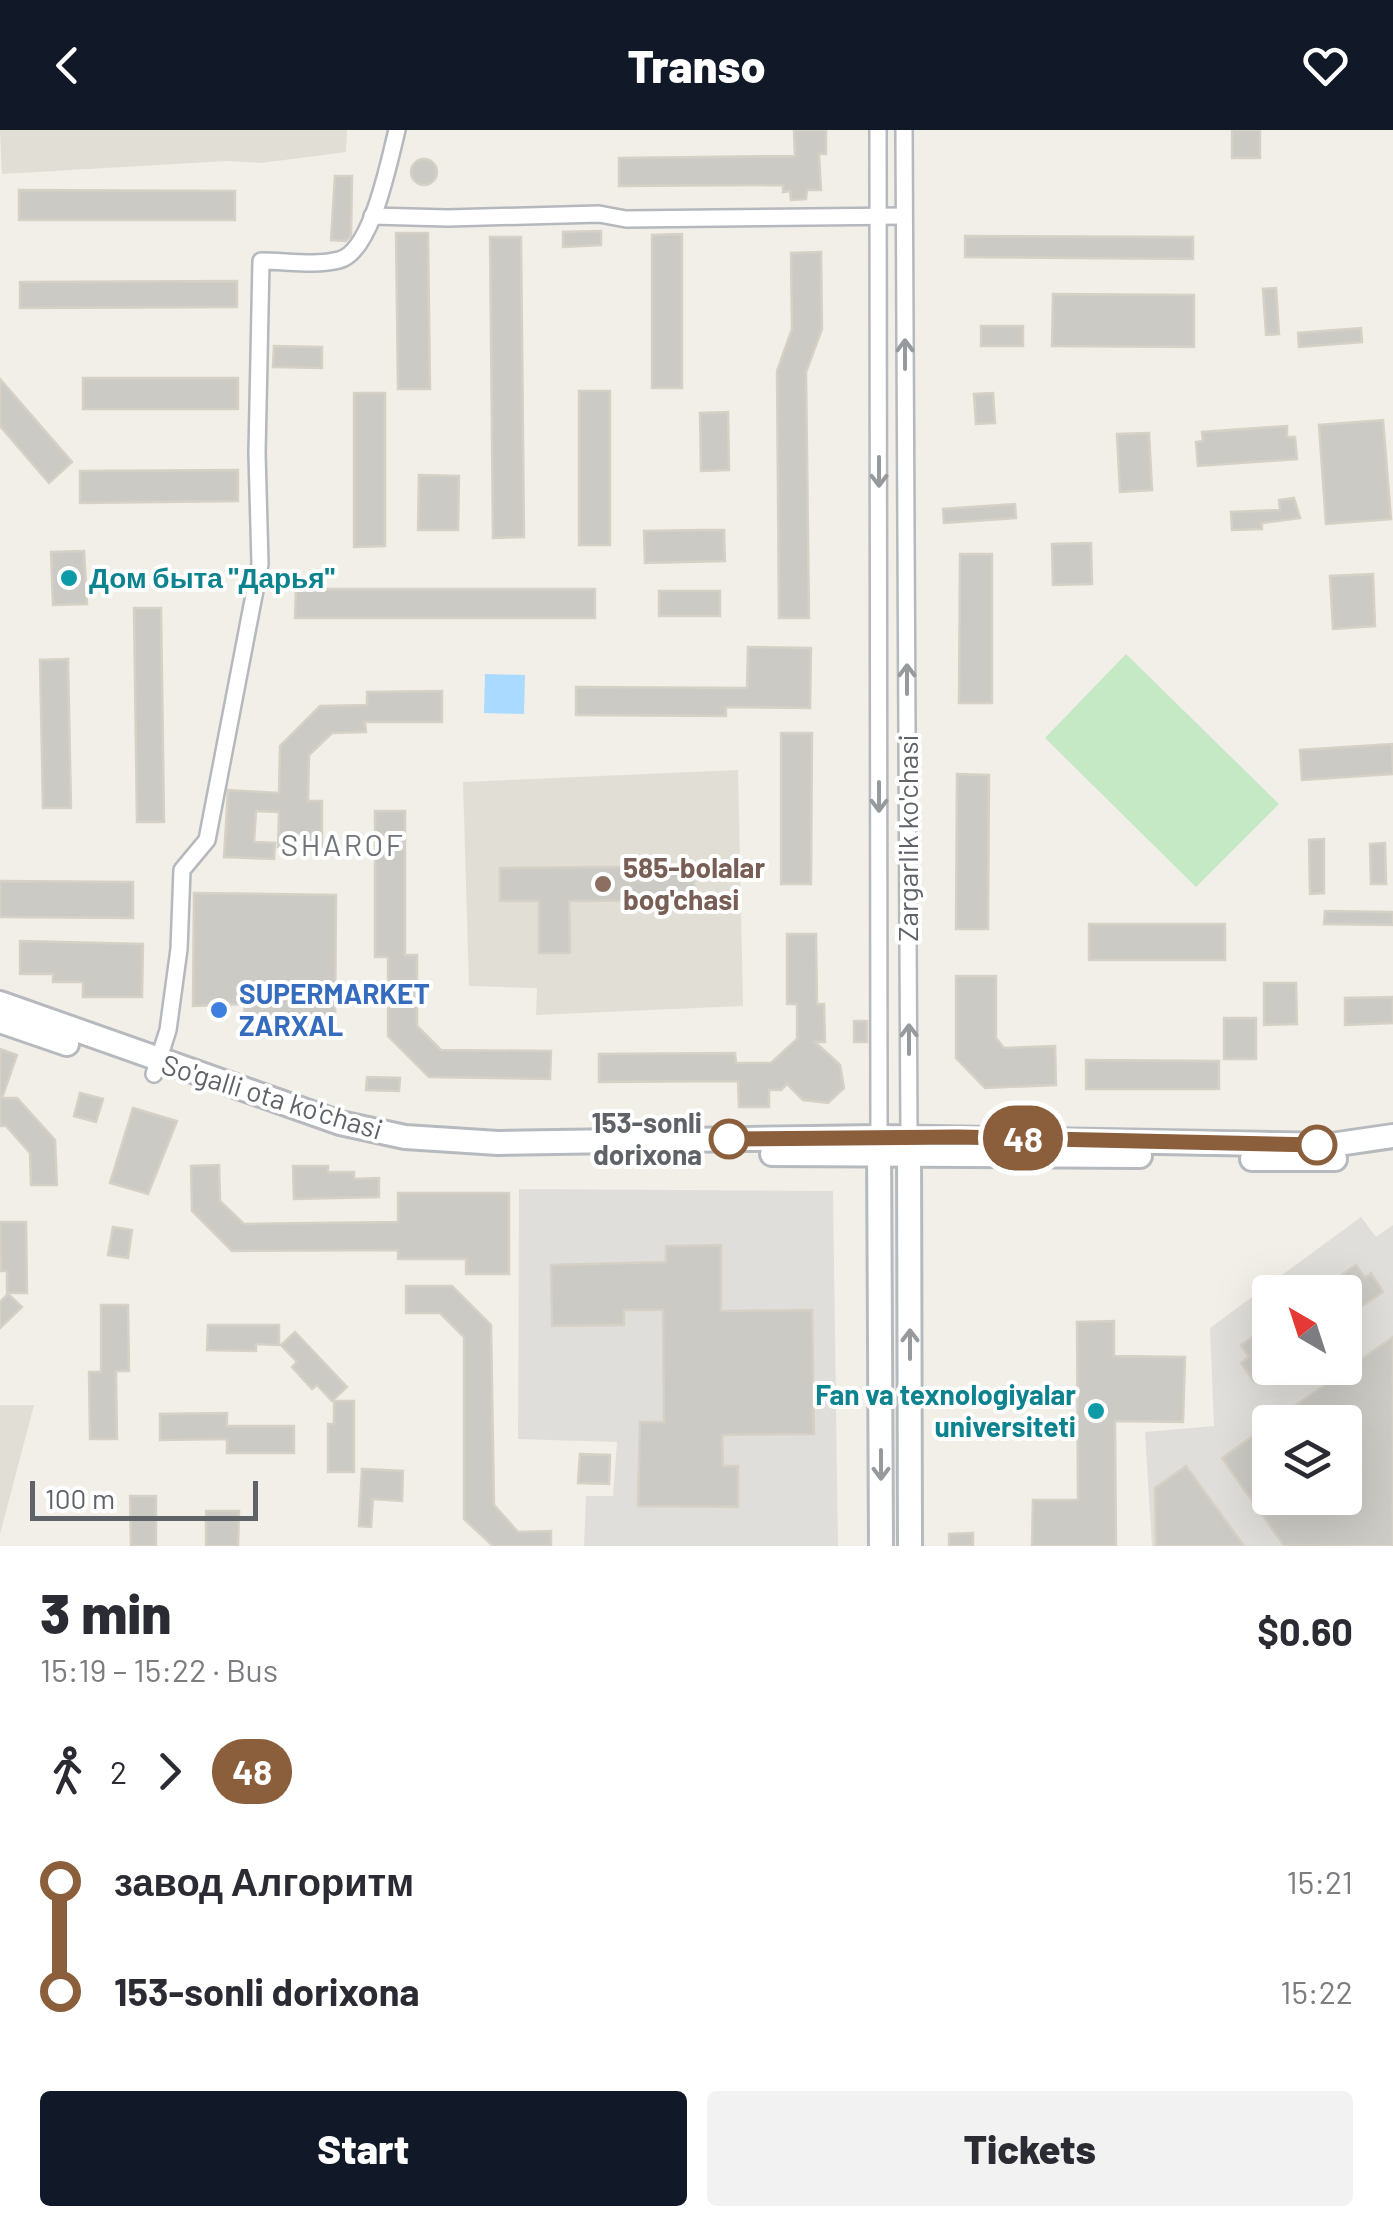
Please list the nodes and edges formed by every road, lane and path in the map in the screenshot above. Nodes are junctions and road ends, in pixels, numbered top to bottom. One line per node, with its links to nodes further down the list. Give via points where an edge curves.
1 (397, 130): 4 (street)
2 (878, 130): 5 (street, Zargarlik ko'chasi)
3 (904, 130): 6 (street, Zargarlik ko'chasi)
4 (372, 216): 5 (street); 13 (street, via 349,256 262,261 260,564 207,840 182,870 167,1035)
5 (878, 216): 6 (street); 7 (street, Zargarlik ko'chasi, one-way to 7)
6 (904, 216): 8 (street, Zargarlik ko'chasi, one-way to 6)
7 (879, 642): 8 (street); 10 (street, Zargarlik ko'chasi, one-way to 10)
8 (907, 644): 9 (street, Zargarlik ko'chasi, one-way to 8)
9 (908, 944): 10 (street); 16 (street, Zargarlik ko'chasi, one-way to 9)
10 (879, 945): 15 (street, Zargarlik ko'chasi)
11 (0, 1003): 13 (main road, So'galli ota ko'chasi)
12 (0, 1021): 13 (main road, So'galli ota ko'chasi)
13 (156, 1068): 15 (main road, So'galli ota ko'chasi, via 340,1123 427,1139)
14 (1393, 1136): 16 (main road, So'galli ota ko'chasi, via 1331,1145)
15 (879, 1145): 16 (main road, So'galli ota ko'chasi); 18 (main road, Zargarlik ko'chasi, one-way to 18)
16 (909, 1145): 17 (main road, So'galli ota ko'chasi, via 1303,1160); 19 (main road, Zargarlik ko'chasi, one-way to 16)
17 (1393, 1151)
18 (881, 1546)
19 (910, 1546)

